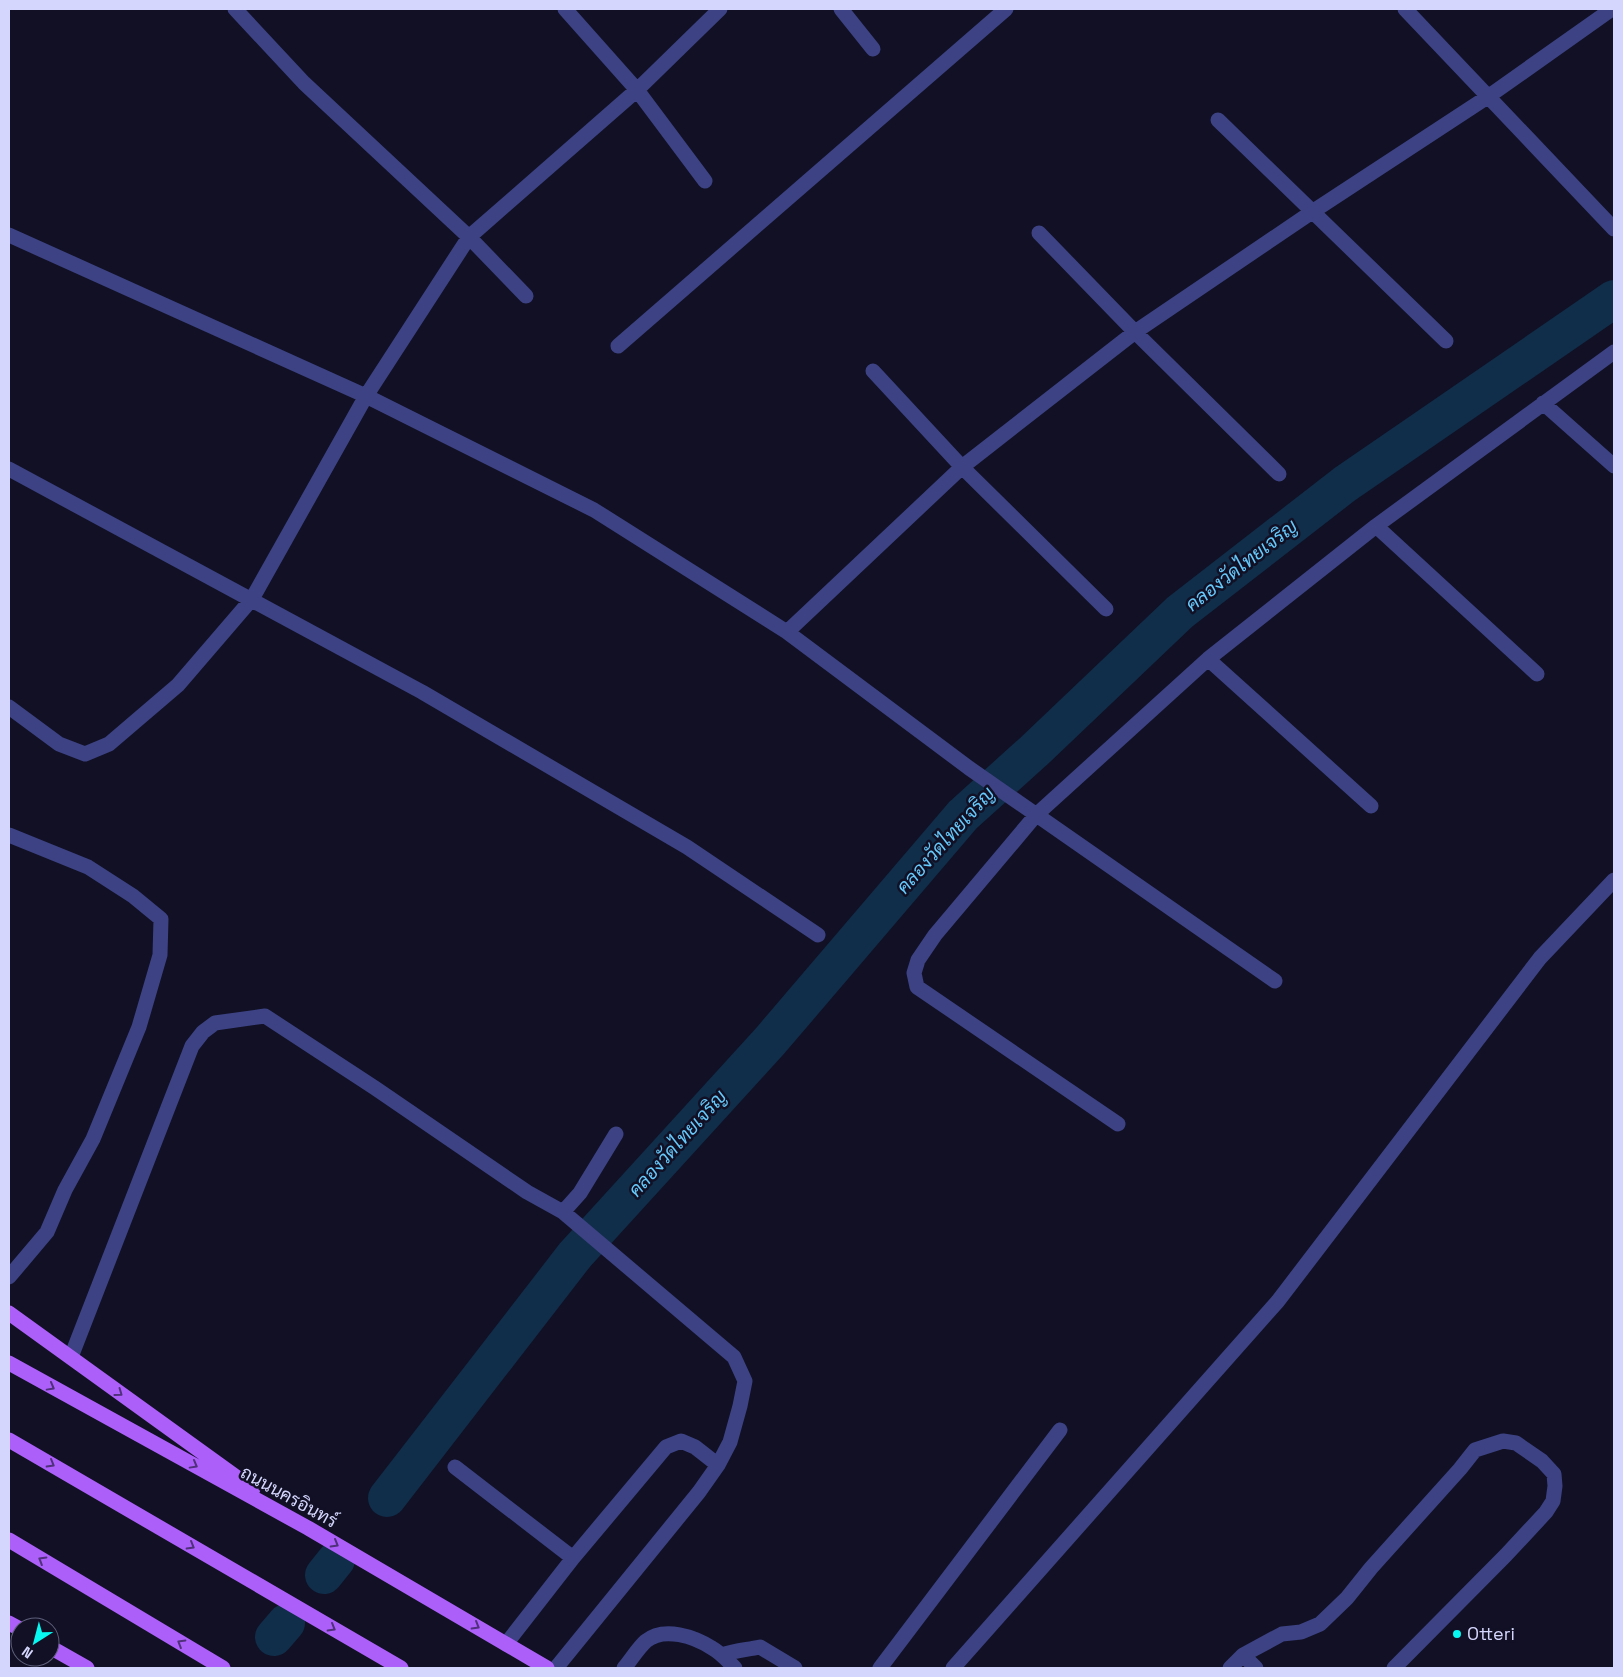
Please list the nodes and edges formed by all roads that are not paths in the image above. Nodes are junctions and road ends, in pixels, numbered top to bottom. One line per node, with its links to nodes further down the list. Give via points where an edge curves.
1 (235, 9): 17 (street, via 304,83)
2 (565, 9): 9 (street)
3 (720, 9): 9 (street)
4 (841, 9): 8 (street)
5 (1006, 9): 21 (street)
6 (1405, 9): 10 (street)
7 (1612, 9): 10 (street)
8 (873, 49)
9 (637, 90): 12 (street); 17 (street)
10 (1489, 96): 13 (street); 14 (street)
11 (1218, 120): 13 (street)
12 (705, 181)
13 (1312, 212): 19 (street); 20 (street)
14 (1614, 229)
15 (1039, 233): 19 (street)
16 (9, 235): 24 (street)
17 (469, 237): 18 (street); 24 (street)
18 (526, 296)
19 (1135, 332): 27 (street); 29 (street)
20 (1446, 341)
21 (618, 346)
22 (1614, 352): 25 (street)
23 (873, 371): 27 (street)
24 (366, 396): 31 (street); 33 (street, via 594,510)
25 (1542, 403): 26 (street); 30 (street)
26 (1614, 466)
27 (962, 467): 32 (street); 33 (street)
28 (9, 468): 31 (street)
29 (1279, 474)
30 (1376, 526): 34 (street); 35 (street)
31 (252, 599): 36 (street, via 178,685 109,744 85,754 59,744); 41 (street, via 422,692 687,847)
32 (1106, 609)
33 (787, 632): 38 (street)
34 (1208, 659): 37 (street); 38 (street)
35 (1537, 674)
36 (9, 707)
37 (1371, 806)
38 (1036, 815): 42 (street); 43 (street, via 935,934 918,960 914,973 917,987)
39 (9, 835): 46 (street, via 88,867 161,919 160,955 139,1027 93,1139 47,1232)
40 (1614, 880): 70 (street, via 1540,958 1278,1300)
41 (818, 935)
42 (1275, 981)
43 (1118, 1124)
44 (616, 1134): 45 (street, via 580,1193)
45 (563, 1212): 48 (street, via 527,1192 265,1016 215,1023 192,1046); 52 (street, via 734,1357 745,1381 730,1442)
46 (9, 1277)
47 (9, 1313): 48 (main road)
48 (70, 1357): 54 (main road, one-way to 54)
49 (9, 1363): 54 (main road, ถนนนครอินทร์, one-way to 54)
50 (1060, 1430): 69 (street)
51 (9, 1440): 63 (main road, one-way to 63)
52 (718, 1465): 56 (street, via 695,1446 681,1441 666,1447); 65 (street)
53 (455, 1467): 56 (street)
54 (308, 1528): 57 (main road, ถนนนครอินทร์, one-way to 57)
55 (9, 1540): 62 (main road, one-way to 55)
56 (573, 1558): 57 (street)
57 (506, 1644): 64 (main road, ถนนนครอินทร์)
58 (60, 1653): 61 (main road)
59 (722, 1655): 66 (street, via 686,1636 666,1633 646,1640); 67 (street); 68 (street, via 738,1649 760,1647)
60 (1243, 1655): 71 (street); 72 (street); 73 (street, via 1282,1634 1301,1632 1320,1624 1347,1598 1475,1450 1503,1441 1516,1443 1542,1460 1554,1474 1553,1501 1506,1555)
61 (87, 1668)
62 (223, 1668)
63 (401, 1668)
64 (548, 1668)
65 (556, 1668)
66 (624, 1668)
67 (735, 1668)
68 (795, 1668)
69 (880, 1668)
70 (952, 1668)
71 (1230, 1668)
72 (1256, 1668)
73 (1394, 1668)

